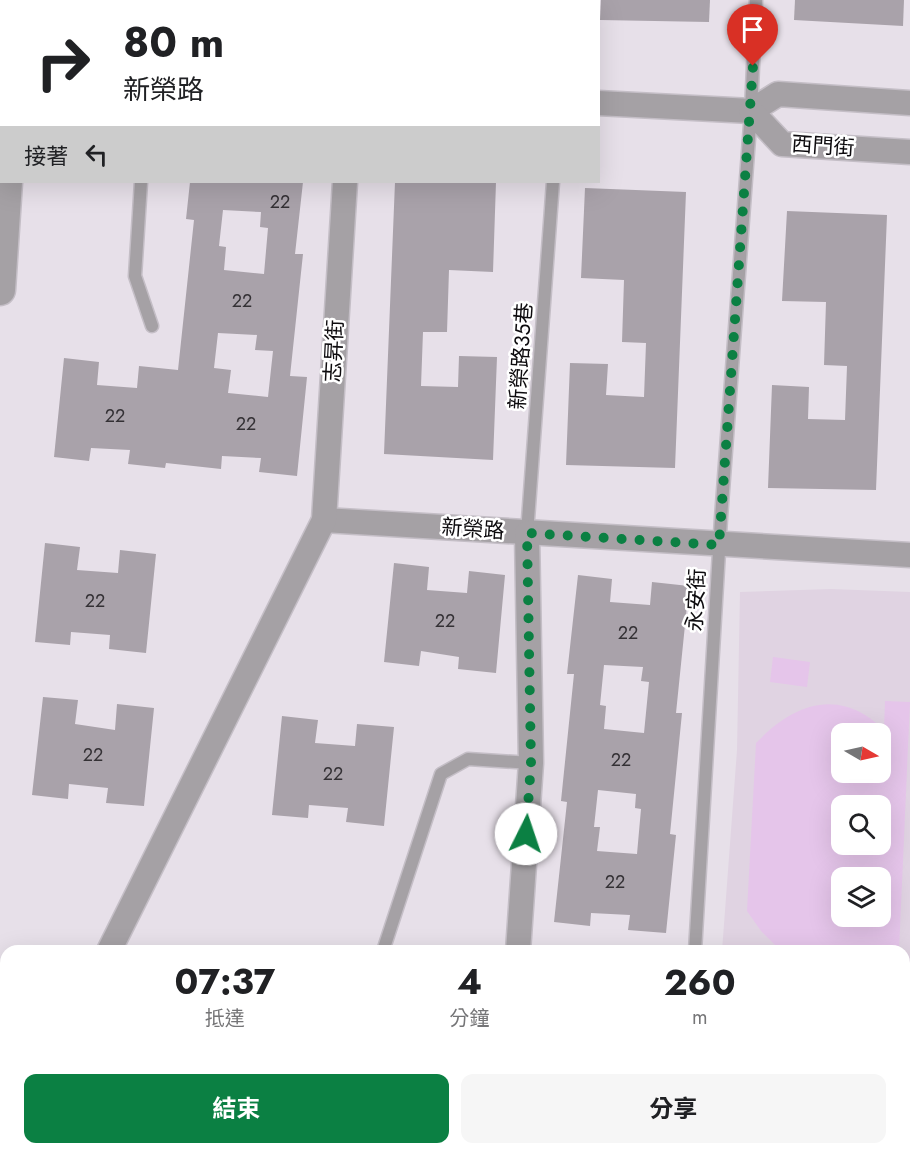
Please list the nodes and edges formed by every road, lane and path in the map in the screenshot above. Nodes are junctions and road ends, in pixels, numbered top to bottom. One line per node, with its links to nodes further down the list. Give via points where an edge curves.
1 (756, 0): 4 (lane, 永安街)
2 (910, 102): 4 (street, via 778,94)
3 (600, 103): 4 (street)
4 (751, 111): 5 (street, 西門街, via 782,144); 14 (lane, 永安街)
5 (910, 152)
6 (141, 183): 11 (lane, via 135,276)
7 (345, 183): 12 (street, 志昇街)
8 (553, 183): 13 (lane, 新榮路35巷)
9 (5, 197): 10 (street)
10 (0, 290)
11 (152, 326)
12 (324, 520): 13 (street, 新榮路); 17 (street)
13 (527, 533): 14 (street, 新榮路); 16 (street)
14 (719, 545): 15 (street, 新榮路); 20 (lane, 永安街)
15 (910, 555)
16 (531, 763): 18 (lane, via 468,759 441,774); 19 (street)
17 (113, 945)
18 (385, 945)
19 (518, 945)
20 (695, 945)

